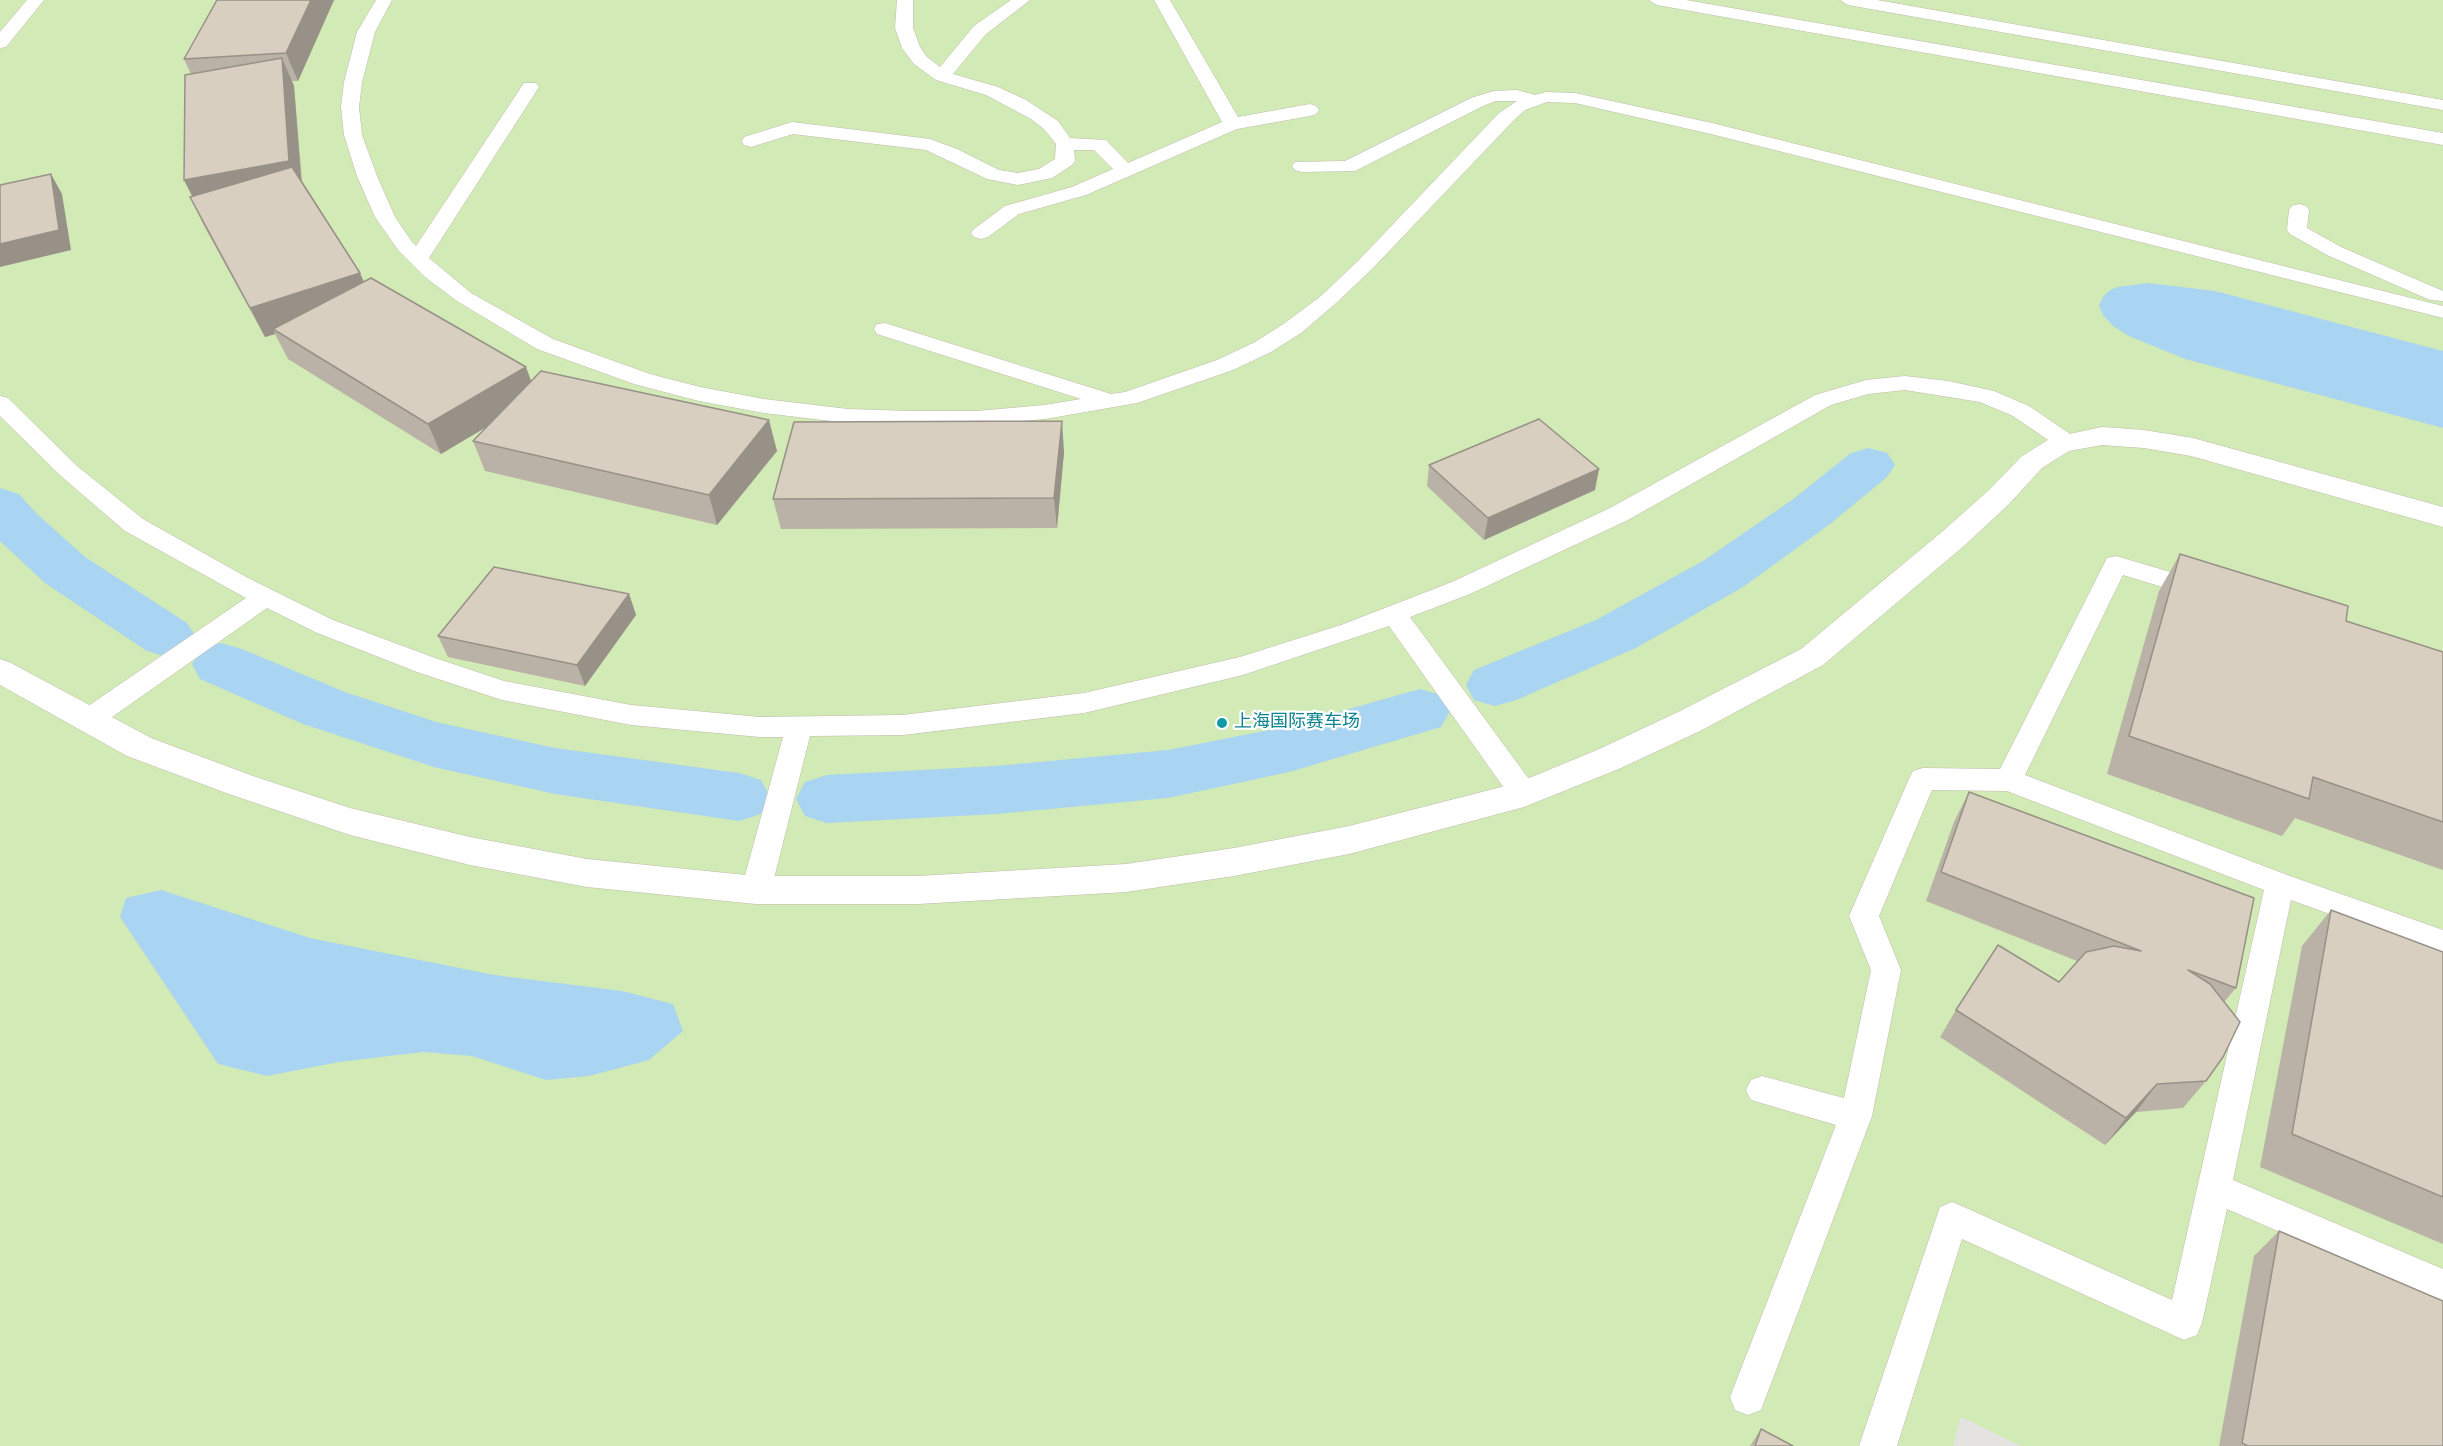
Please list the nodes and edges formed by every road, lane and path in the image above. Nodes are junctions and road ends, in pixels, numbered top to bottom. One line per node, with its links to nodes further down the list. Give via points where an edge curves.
1 (36, 0): 8 (lane)
2 (384, 0): 22 (lane, via 366,32 359,56 350,107 353,135 385,217)
3 (905, 0): 9 (lane, via 904,28 910,48)
4 (1022, 0): 9 (lane, via 980,30)
5 (1162, 0): 14 (lane)
6 (1657, 0): 15 (lane)
7 (1848, 0): 12 (lane)
8 (0, 43)
9 (942, 75): 17 (lane, via 1020,104 1051,125)
10 (530, 87): 22 (lane)
11 (1534, 100): 18 (lane, via 1517,95 1494,96 1348,167); 24 (lane, via 1575,98 1712,129); 26 (lane, via 1506,117 1365,265 1293,328 1225,366)
12 (2443, 105)
13 (1310, 110): 14 (lane)
14 (1232, 123): 19 (lane)
15 (2443, 139)
16 (751, 141): 17 (lane, via 792,128 930,145 994,175 1018,179 1056,168 1065,160)
17 (1065, 144): 19 (lane, via 1099,144)
18 (1302, 166)
19 (1125, 171): 21 (lane, via 1079,191 1012,210)
20 (2299, 210): 23 (lane, via 2297,230 2344,256)
21 (981, 233)
22 (418, 259): 26 (lane, via 464,297 545,344 699,394 827,414 910,418 977,418)
23 (2443, 299)
24 (2443, 312)
25 (885, 329): 26 (lane)
26 (1111, 401)
27 (0, 403): 30 (lane, via 69,471 134,525)
28 (2068, 443): 29 (street, via 2103,436 2193,447); 32 (lane, via 2021,411 1986,396 1905,383 1866,387 1823,400 1619,514 1461,588); 37 (street, via 2032,462 1954,538 1812,657 1629,750)
29 (2443, 517)
30 (265, 597): 34 (lane); 35 (lane, via 324,626 502,690 631,715 760,727)
31 (2229, 598): 36 (lane, via 2116,564)
32 (1394, 614): 35 (lane, via 1243,666 1084,703 903,725); 37 (lane)
33 (0, 671): 34 (street)
34 (88, 720): 39 (street, via 139,747 350,822 586,873)
35 (799, 726): 39 (lane)
36 (2009, 780): 38 (lane); 42 (lane, via 1923,779 1864,916 1886,970)
37 (1524, 794): 39 (street, via 1349,840 1126,878 918,890)
38 (2280, 884): 40 (lane); 43 (lane)
39 (756, 890)
40 (2443, 943)
41 (1762, 1090): 42 (lane)
42 (1856, 1116): 45 (lane)
43 (2215, 1188): 44 (lane); 46 (lane, via 2184,1323 1952,1218)
44 (2443, 1286)
45 (1748, 1397)
46 (1878, 1446)

